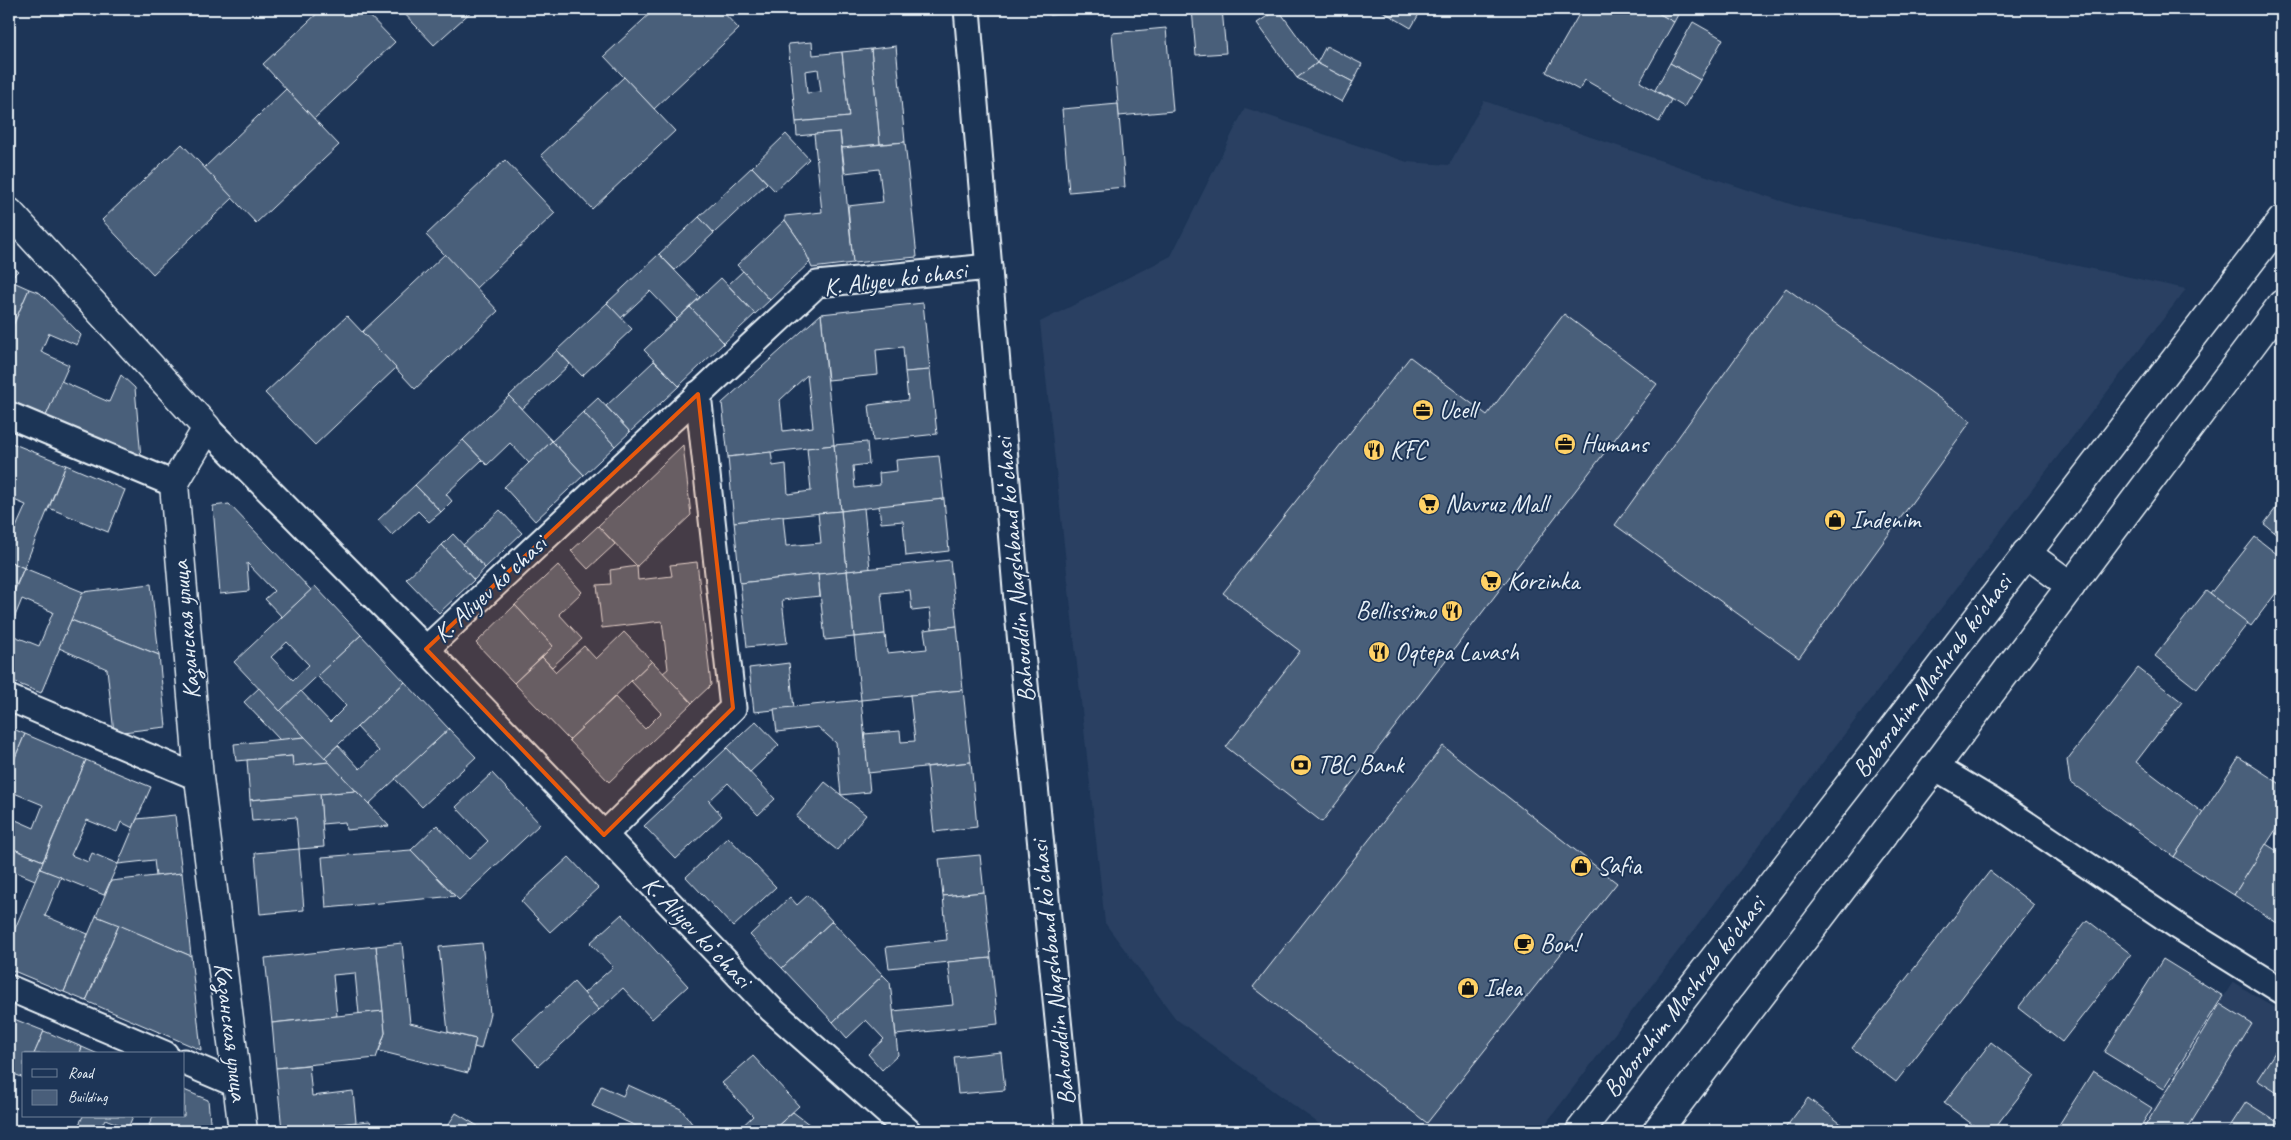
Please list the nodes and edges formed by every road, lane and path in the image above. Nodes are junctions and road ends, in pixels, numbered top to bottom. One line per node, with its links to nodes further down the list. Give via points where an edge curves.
1 (967, 9): 4 (street, Bahouddin Naqshband koʻchasi)
2 (9, 212): 8 (main road)
3 (2282, 220): 10 (main road, Boborahim Mashrab ko'chasi)
4 (988, 268): 6 (street, K. Aliyev koʻchasi, via 817,284); 24 (street, Bahouddin Naqshband koʻchasi)
5 (2282, 304): 11 (main road)
6 (698, 394): 12 (street, K. Aliyev koʻchasi); 16 (street, via 733,708)
7 (9, 415): 9 (street)
8 (207, 428): 9 (main road); 12 (street)
9 (174, 484): 15 (main road, Казанская улица)
10 (2026, 553): 11 (main road); 25 (main road, Boborahim Mashrab ko'chasi)
11 (2070, 586): 14 (main road)
12 (426, 649): 16 (street, K. Aliyev koʻchasi)
13 (9, 698): 15 (street)
14 (1935, 768): 18 (street, via 1992,800 2176,926); 26 (main road)
15 (199, 778): 21 (main road, Казанская улица)
16 (604, 835): 23 (street, K. Aliyev koʻchasi, via 772,1010)
17 (9, 988): 19 (street)
18 (2282, 991)
19 (160, 1052)
20 (185, 1062): 21 (street)
21 (238, 1085): 22 (main road, Казанская улица)
22 (243, 1131)
23 (908, 1131)
24 (1069, 1131)
25 (1580, 1131)
26 (1657, 1131)

